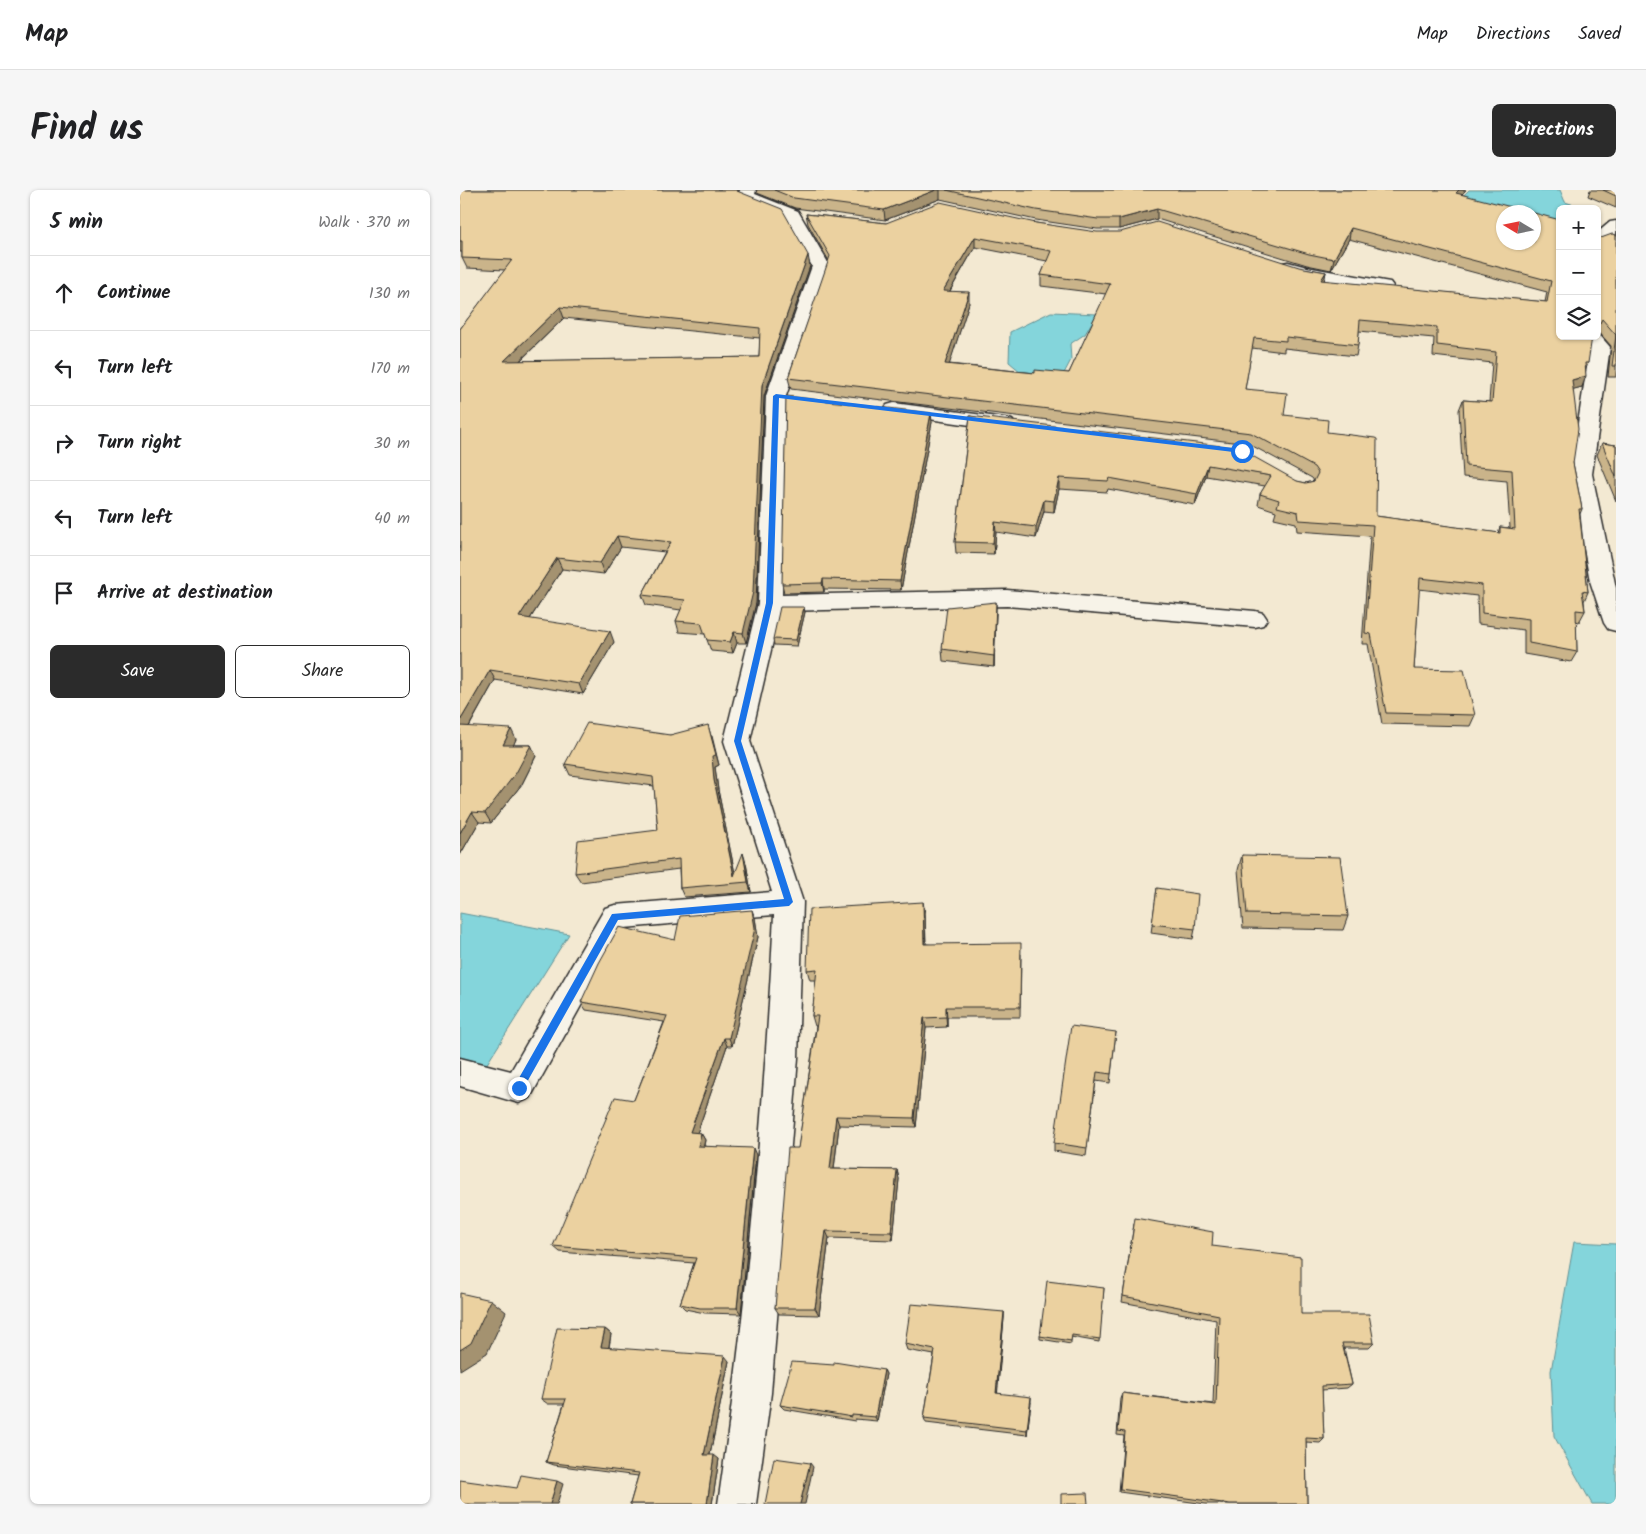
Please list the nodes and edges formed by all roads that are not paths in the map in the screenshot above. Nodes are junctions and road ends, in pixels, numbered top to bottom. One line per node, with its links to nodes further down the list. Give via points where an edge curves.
1 (748, 190): 9 (street, via 746,196 803,216 821,266 786,397)
2 (1616, 226): 3 (street)
3 (1601, 239)
4 (1276, 263): 5 (street, via 1304,272)
5 (1384, 286)
6 (1594, 340): 11 (street, via 1600,346 1581,474 1602,581)
7 (871, 407): 8 (street)
8 (1026, 426)
9 (770, 603): 10 (street, via 1007,598); 12 (street, via 737,741)
10 (1255, 620)
11 (1616, 623)
12 (789, 902): 13 (street, via 615,917 519,1088); 14 (street, via 779,1098 753,1393)
13 (460, 1072)
14 (738, 1504)

